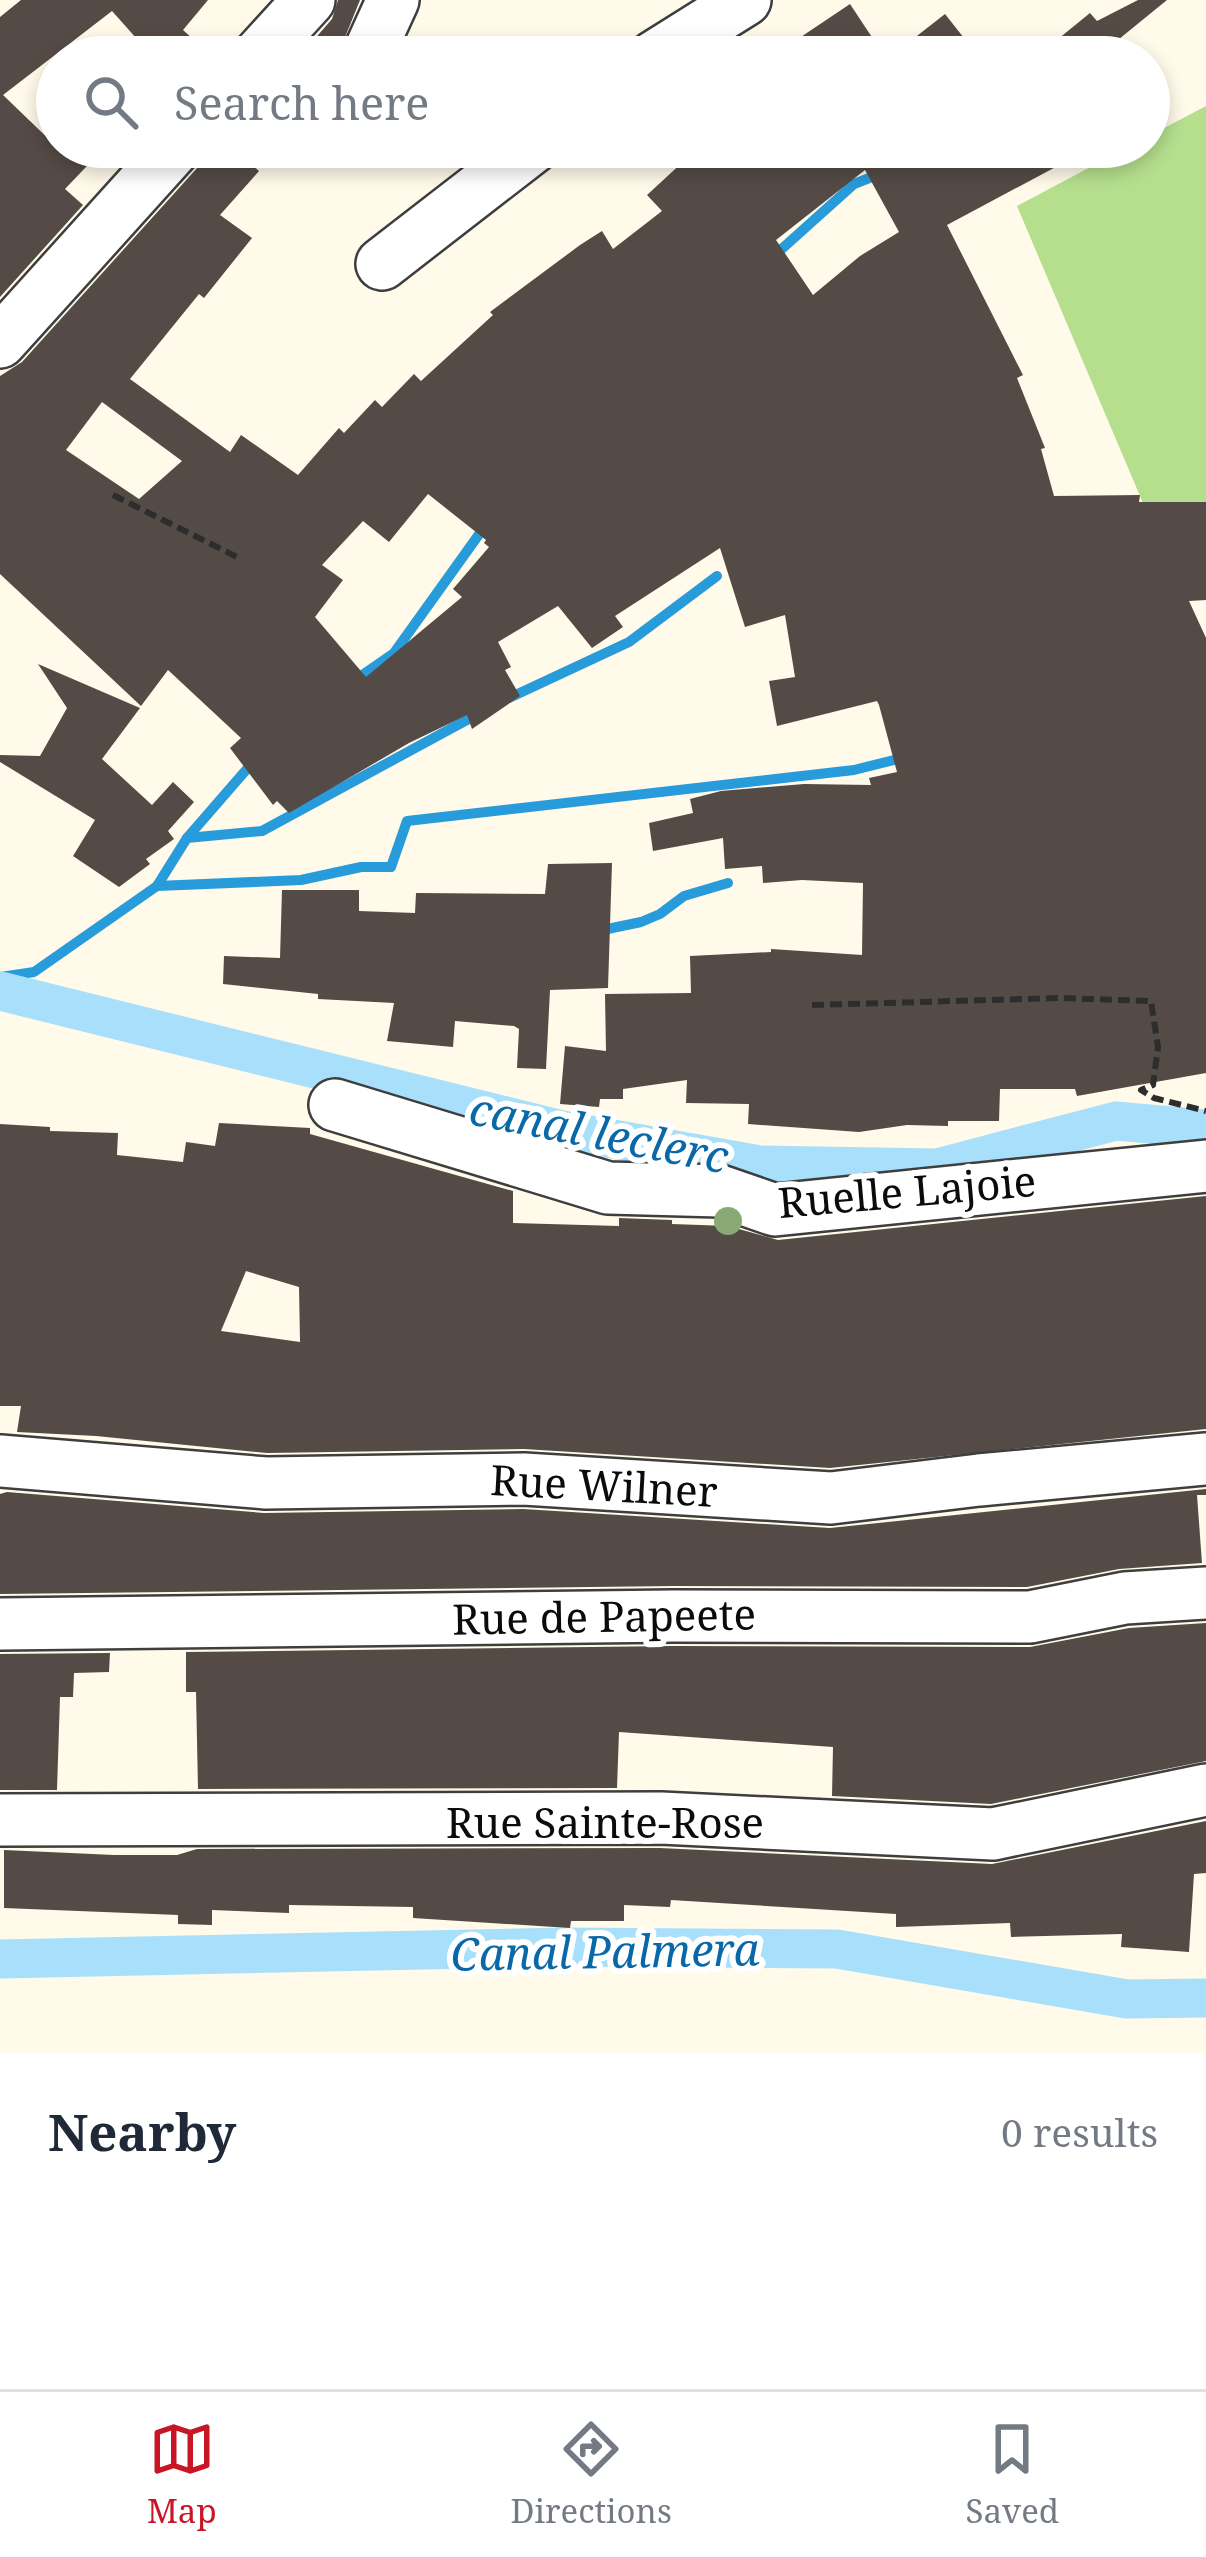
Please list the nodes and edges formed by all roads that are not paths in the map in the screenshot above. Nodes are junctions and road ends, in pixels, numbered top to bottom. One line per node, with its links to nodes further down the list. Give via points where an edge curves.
1 (308, 0): 4 (street)
2 (394, 0): 5 (street)
3 (745, 0): 6 (street)
4 (276, 36)
5 (377, 36)
6 (688, 36)
7 (157, 168): 10 (street)
8 (506, 168): 9 (street)
9 (382, 264)
10 (0, 342)
11 (334, 1105): 12 (street, Ruelle Lajoie, via 608,1188 720,1191 775,1210)
12 (1206, 1166)
13 (1206, 1460): 14 (street, Rue Wilner, via 831,1498 524,1479 266,1483)
14 (0, 1461)
15 (1206, 1593): 16 (street, Rue de Papeete, via 1030,1616)
16 (0, 1624)
17 (1206, 1790): 18 (street, Rue Sainte-Rose, via 993,1834 661,1818)
18 (0, 1820)

